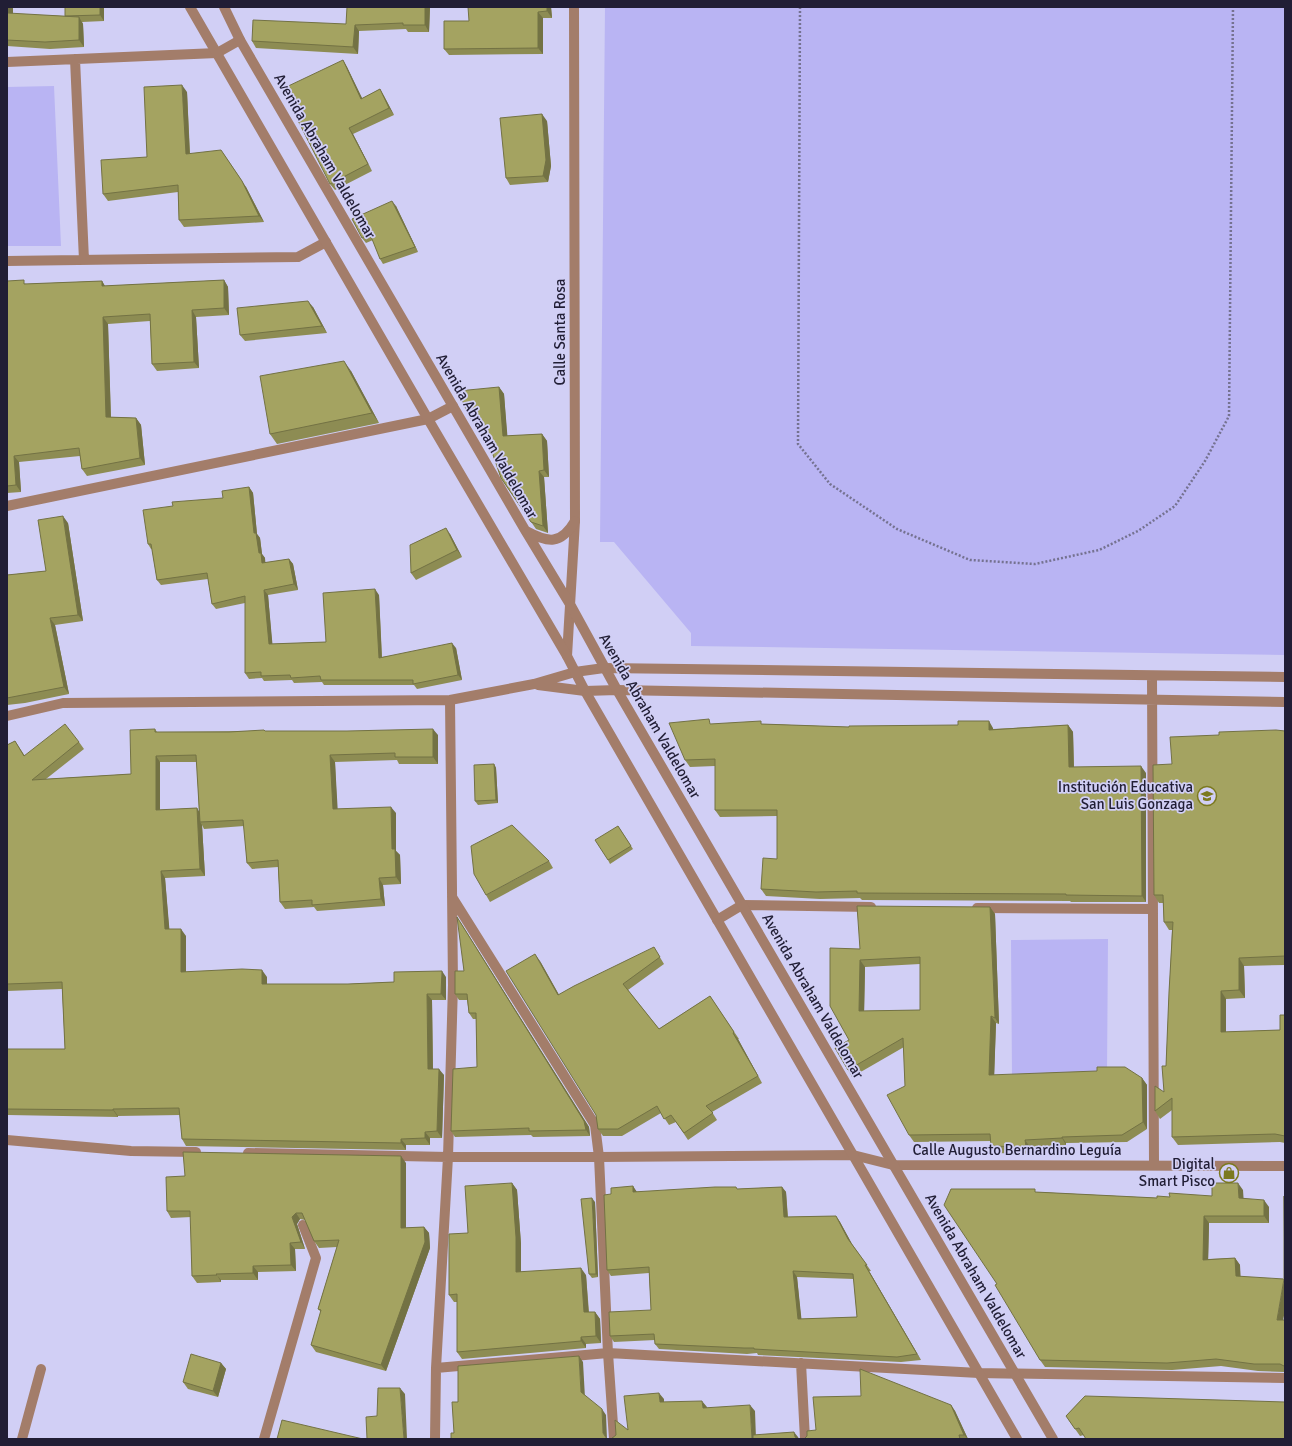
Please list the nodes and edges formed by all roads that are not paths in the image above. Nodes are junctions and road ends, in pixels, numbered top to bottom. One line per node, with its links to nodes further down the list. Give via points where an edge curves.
1 (190, 7): 5 (street)
2 (224, 7): 4 (street, Avenida Abraham Valdelomar)
3 (574, 7): 14 (street, Calle Santa Rosa)
4 (240, 40): 5 (street); 11 (street, Avenida Abraham Valdelomar)
5 (217, 53): 6 (street); 8 (street)
6 (75, 59): 7 (street); 9 (street)
7 (7, 62)
8 (326, 242): 9 (street, via 298,257); 12 (street)
9 (84, 260): 10 (street)
10 (7, 261)
11 (453, 406): 12 (street); 15 (street, Avenida Abraham Valdelomar)
12 (428, 419): 13 (street); 17 (street)
13 (7, 506)
14 (575, 521): 15 (street, via 566,534 557,540 546,540); 16 (street, Calle Santa Rosa)
15 (525, 530): 16 (street, Avenida Abraham Valdelomar)
16 (571, 606): 17 (street, Calle Santa Rosa); 18 (street, Avenida Abraham Valdelomar)
17 (567, 656): 19 (street)
18 (604, 668): 19 (street); 20 (street); 23 (street, Avenida Abraham Valdelomar)
19 (575, 672): 22 (street); 24 (street)
20 (1152, 676): 21 (street); 25 (street)
21 (1285, 678)
22 (534, 684): 24 (street); 26 (street)
23 (618, 690): 24 (street); 25 (street); 30 (street, Avenida Abraham Valdelomar)
24 (585, 691): 34 (street)
25 (1152, 699): 27 (street); 33 (street)
26 (450, 700): 28 (street, via 64,703); 29 (street)
27 (1285, 702)
28 (7, 716)
29 (452, 897): 39 (street, via 453,985); 40 (street, via 595,1125)
30 (742, 906): 31 (street); 34 (street); 41 (street, Avenida Abraham Valdelomar)
31 (885, 907)
32 (964, 907): 33 (street)
33 (1153, 909): 42 (street)
34 (717, 920): 38 (street)
35 (7, 1140): 36 (street, via 131,1151)
36 (208, 1153)
37 (240, 1153): 39 (street, Calle Augusto Bernardino Leguía)
38 (853, 1155): 40 (street, Calle Augusto Bernardino Leguía); 41 (street, Calle Augusto Bernardino Leguía); 49 (street)
39 (448, 1157): 40 (street, Calle Augusto Bernardino Leguía); 47 (street)
40 (599, 1157): 45 (street)
41 (893, 1165): 42 (street, Calle Augusto Bernardino Leguía); 50 (street, Avenida Abraham Valdelomar)
42 (1154, 1165): 43 (street, Calle Augusto Bernardino Leguía)
43 (1285, 1166)
44 (303, 1225): 53 (street, via 316,1258)
45 (608, 1353): 46 (street); 47 (street); 55 (street)
46 (801, 1363): 49 (street); 56 (street)
47 (436, 1368): 54 (street)
48 (41, 1369): 52 (street)
49 (979, 1373): 50 (street); 57 (street)
50 (1015, 1374): 51 (street); 58 (street, Avenida Abraham Valdelomar)
51 (1285, 1378)
52 (22, 1439)
53 (264, 1439)
54 (435, 1439)
55 (614, 1439)
56 (805, 1439)
57 (1017, 1439)
58 (1053, 1439)

